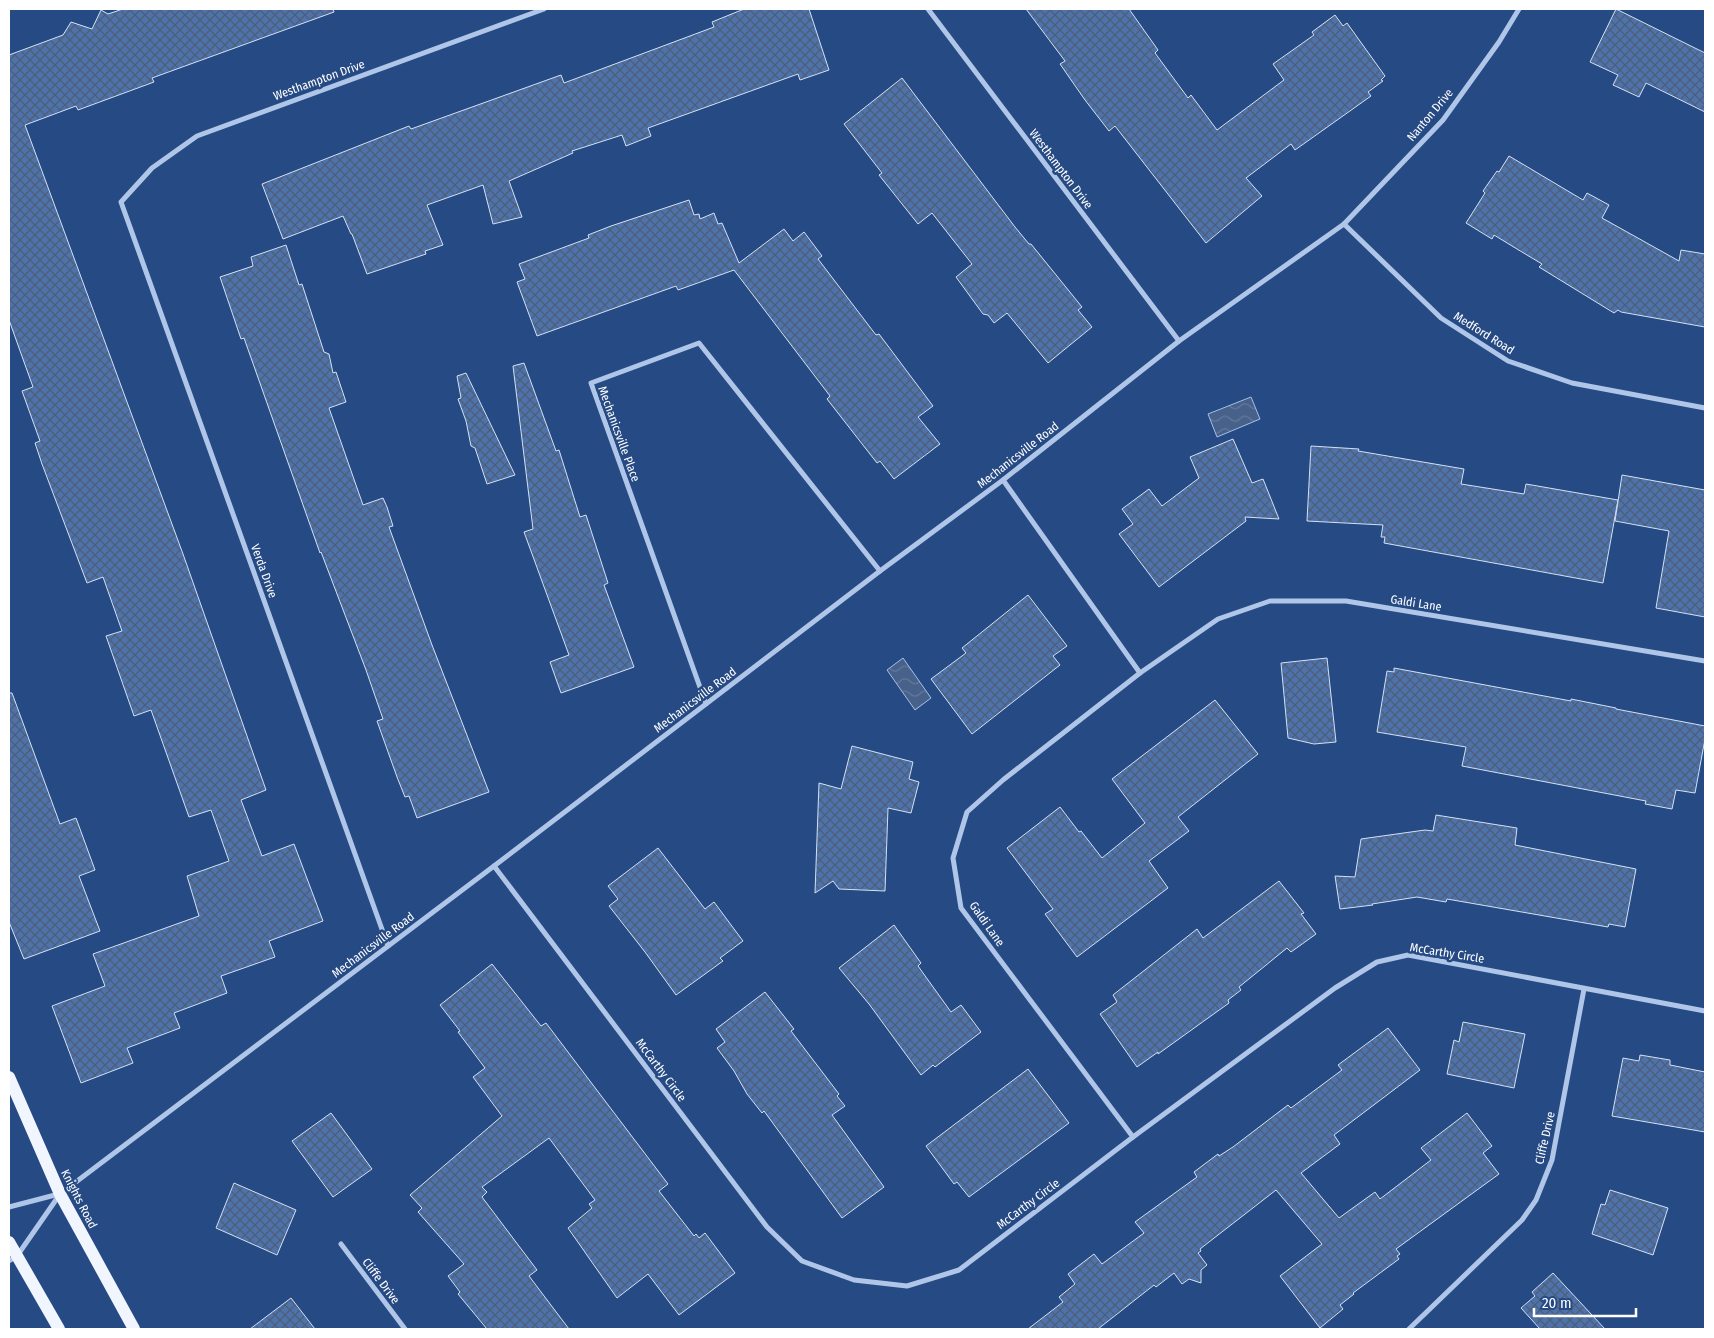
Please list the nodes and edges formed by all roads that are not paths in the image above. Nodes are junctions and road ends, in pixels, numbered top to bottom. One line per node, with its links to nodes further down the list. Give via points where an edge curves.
1 (544, 9): 4 (street, Westhampton Drive, via 196,136 152,168)
2 (928, 9): 6 (street, Westhampton Drive)
3 (1519, 9): 5 (street, Nanton Drive, via 1443,120)
4 (121, 202): 14 (street, Verda Drive)
5 (1344, 224): 6 (street, Mechanicsville Road); 7 (street, Medford Road, via 1441,318 1508,361 1572,383)
6 (1179, 342): 8 (street, Mechanicsville Road)
7 (1705, 408)
8 (1002, 480): 9 (street, Mechanicsville Road); 11 (street)
9 (880, 571): 12 (street, Mechanicsville Road); 12 (street, Mechanicsville Place, via 699,344 591,383)
10 (1705, 661): 11 (street, Galdi Lane, via 1346,601 1270,601 1218,618)
11 (1140, 673): 18 (street, Galdi Lane, via 1003,780 968,812 954,858 961,908)
12 (706, 704): 13 (street, Mechanicsville Road)
13 (494, 866): 14 (street, Mechanicsville Road); 18 (street, McCarthy Circle, via 767,1227 802,1261 854,1280 906,1286 959,1270)
14 (388, 946): 19 (street, Mechanicsville Road)
15 (1584, 990): 16 (street, McCarthy Circle); 18 (street, McCarthy Circle, via 1408,955 1377,962 1335,988); 27 (street, Cliffe Drive, via 1552,1160 1536,1200 1522,1220)
16 (1705, 1011)
17 (9, 1077): 19 (main road, Knights Road)
18 (1133, 1137)
19 (60, 1194): 20 (street); 23 (street); 25 (main road, Knights Road)
20 (9, 1207)
21 (9, 1242): 23 (main road)
22 (341, 1244): 26 (street, Cliffe Drive)
23 (13, 1258): 24 (main road)
24 (59, 1329)
25 (134, 1329)
26 (405, 1329)
27 (1409, 1329)

